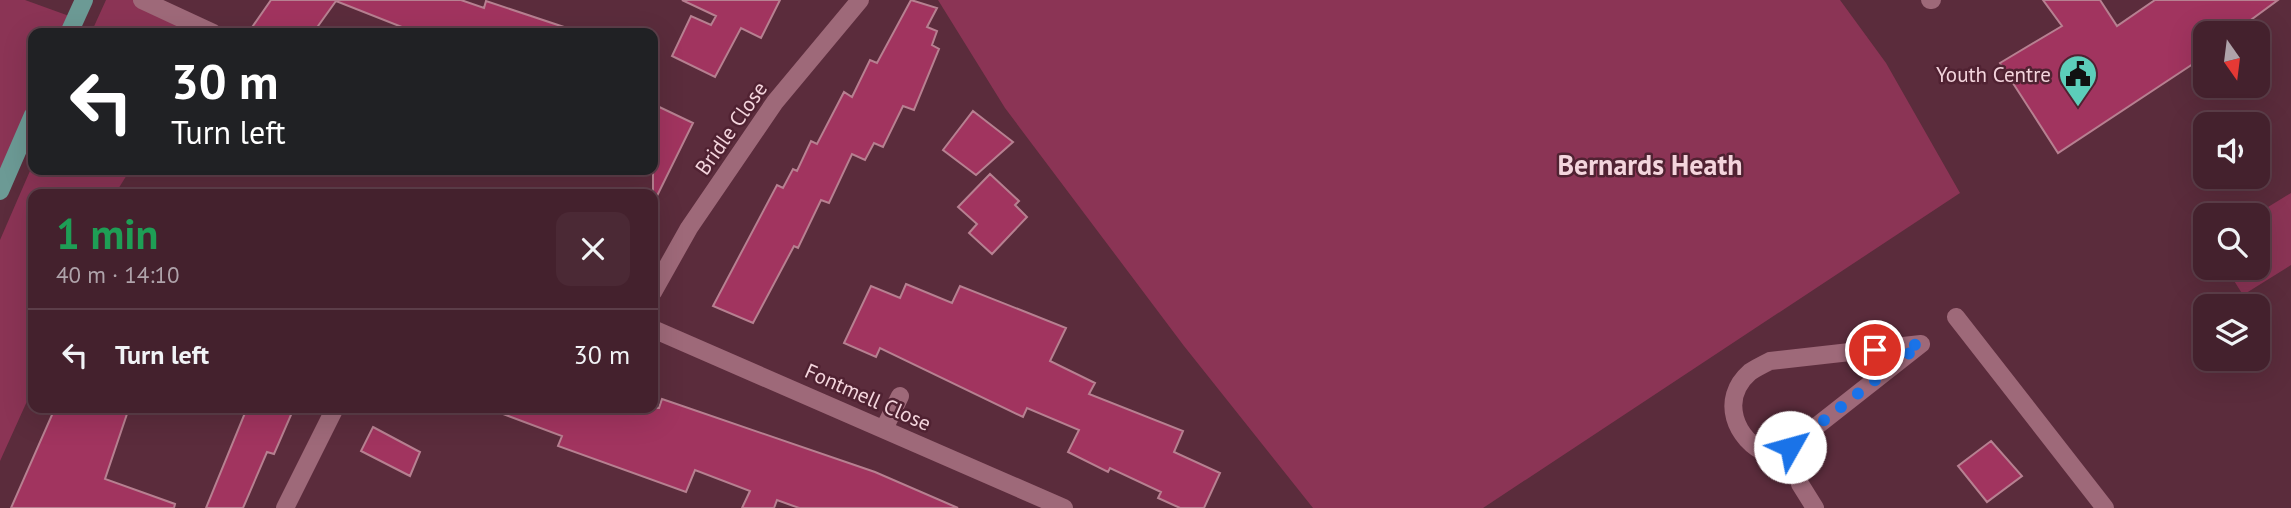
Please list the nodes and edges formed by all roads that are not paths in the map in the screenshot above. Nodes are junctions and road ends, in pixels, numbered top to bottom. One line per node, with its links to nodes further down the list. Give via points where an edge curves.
1 (84, 0): 4 (main road)
2 (142, 0): 5 (street)
3 (860, 0): 8 (street, Bridle Close, via 775,102 689,228)
4 (71, 28)
5 (202, 28)
6 (28, 127): 7 (main road)
7 (0, 191)
8 (658, 283)
9 (1956, 317): 18 (street)
10 (658, 331): 13 (street, Fontmell Close)
11 (900, 396): 13 (street)
12 (332, 413): 15 (street)
13 (884, 429): 16 (street, Fontmell Close)
14 (1790, 447): 14 (street, via 1768,454 1749,445 1738,430 1733,412 1736,392 1749,373 1770,361 1921,344); 17 (street, via 1800,484)
15 (285, 508)
16 (1064, 508)
17 (1815, 508)
18 (2105, 508)

